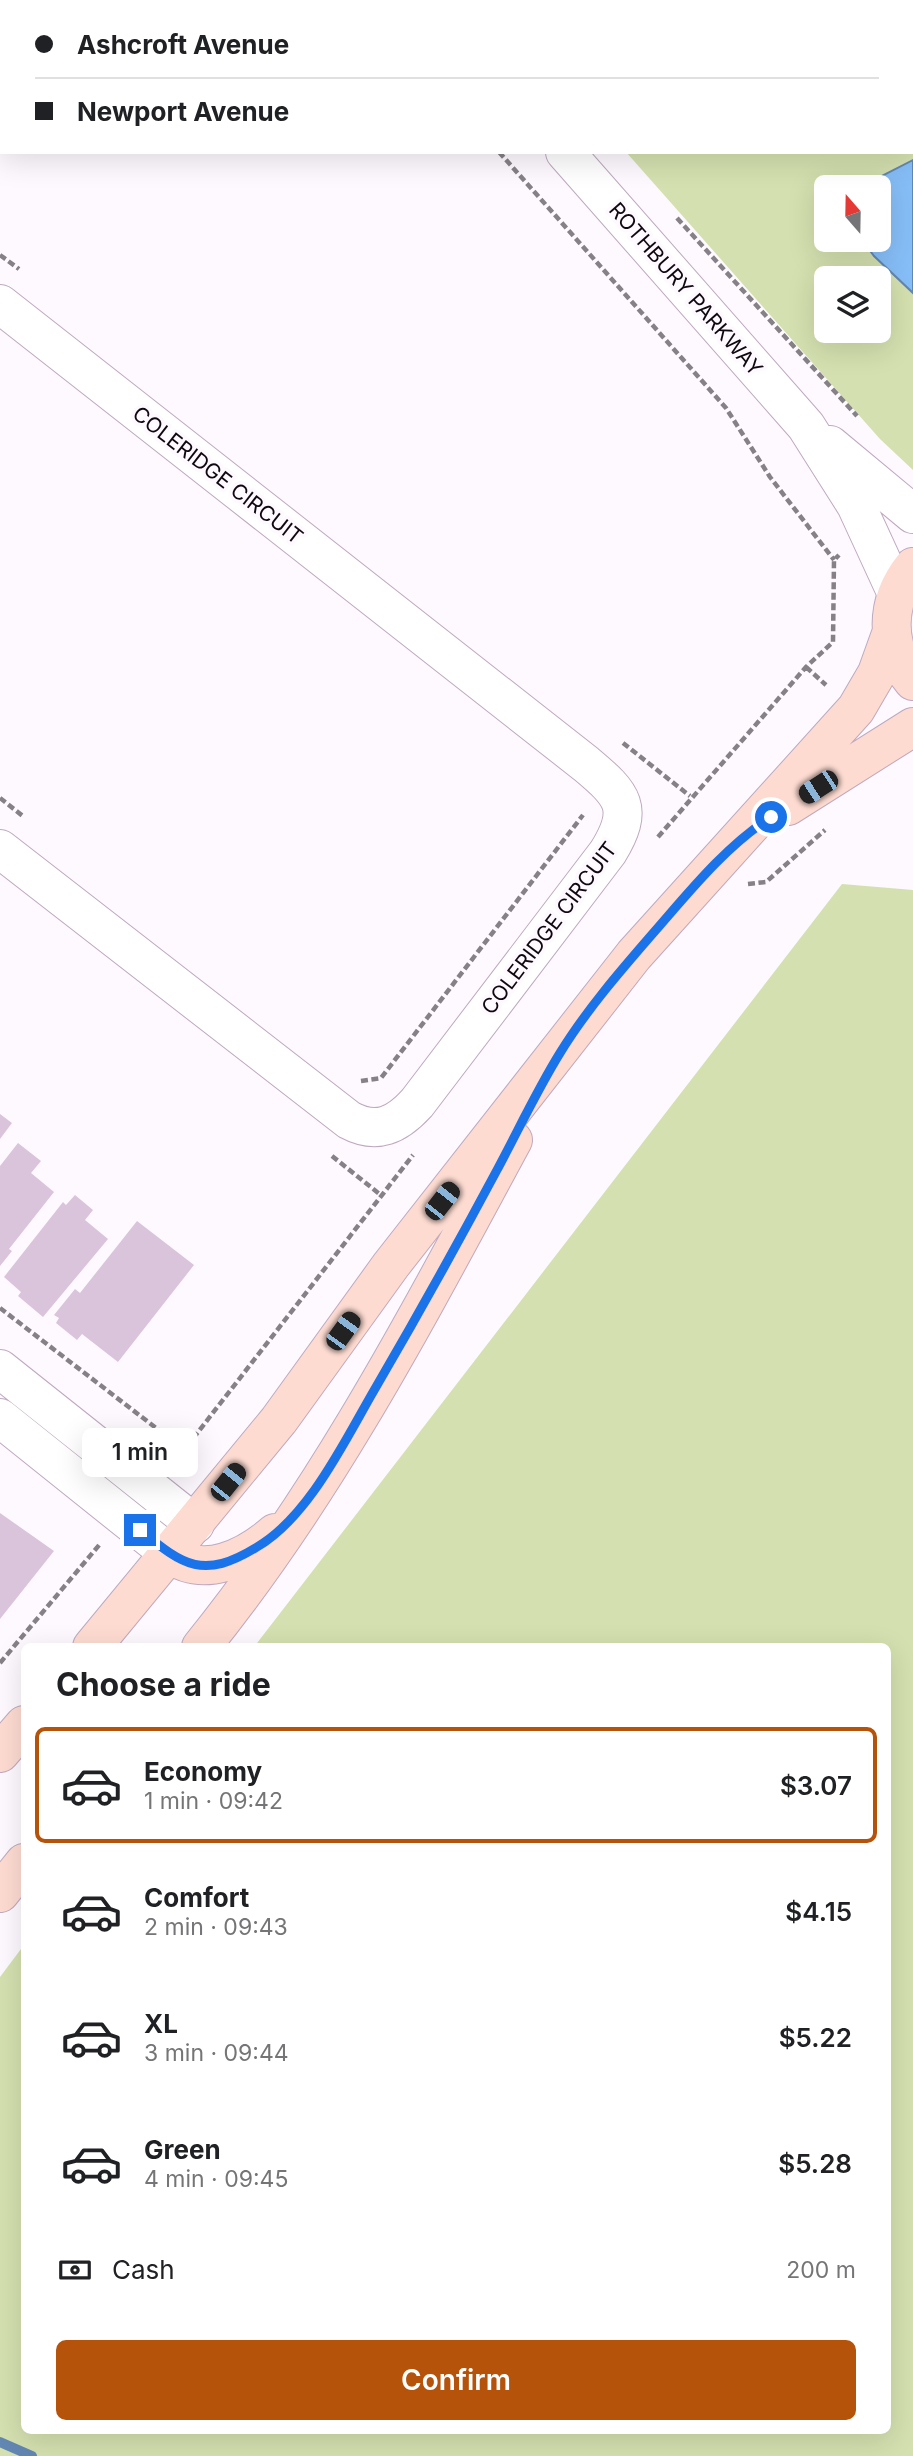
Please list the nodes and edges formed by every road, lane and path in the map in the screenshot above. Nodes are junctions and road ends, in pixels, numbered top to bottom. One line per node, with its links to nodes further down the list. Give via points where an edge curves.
1 (501, 154): 8 (path, via 726,408 770,477)
2 (567, 154): 5 (street, ROTHBURY PARKWAY)
3 (673, 213): 6 (path)
4 (0, 304): 17 (street, COLERIDGE CIRCUIT, via 586,764 617,791 624,810 619,834 608,852 417,1103 380,1128 349,1120)
5 (806, 426): 7 (street, ROTHBURY PARKWAY); 9 (street, ROTHBURY PARKWAY)
6 (867, 427)
7 (913, 514)
8 (834, 560)
9 (905, 580): 10 (main road, via 891,613)
10 (891, 634): 11 (main road, via 896,653); 16 (main road, via 877,673 856,709)
11 (913, 681)
12 (913, 727): 16 (main road)
13 (0, 798): 15 (path)
14 (586, 811): 19 (path, via 381,1078)
15 (33, 824)
16 (748, 832): 18 (main road, via 691,889)
17 (0, 849)
18 (561, 1052): 24 (main road, via 421,1311); 25 (main road, via 391,1265 279,1420)
19 (360, 1082)
20 (0, 1308): 23 (path)
21 (0, 1369): 25 (street)
22 (0, 1418): 26 (street)
23 (186, 1451)
24 (293, 1517): 26 (main road, via 259,1546 231,1561 190,1565); 28 (main road)
25 (195, 1524): 26 (main road)
26 (170, 1554): 27 (main road)
27 (95, 1643)
28 (204, 1643)
29 (21, 1728): 30 (main road)
30 (0, 1753)
31 (21, 1867): 32 (main road)
32 (0, 1893)

